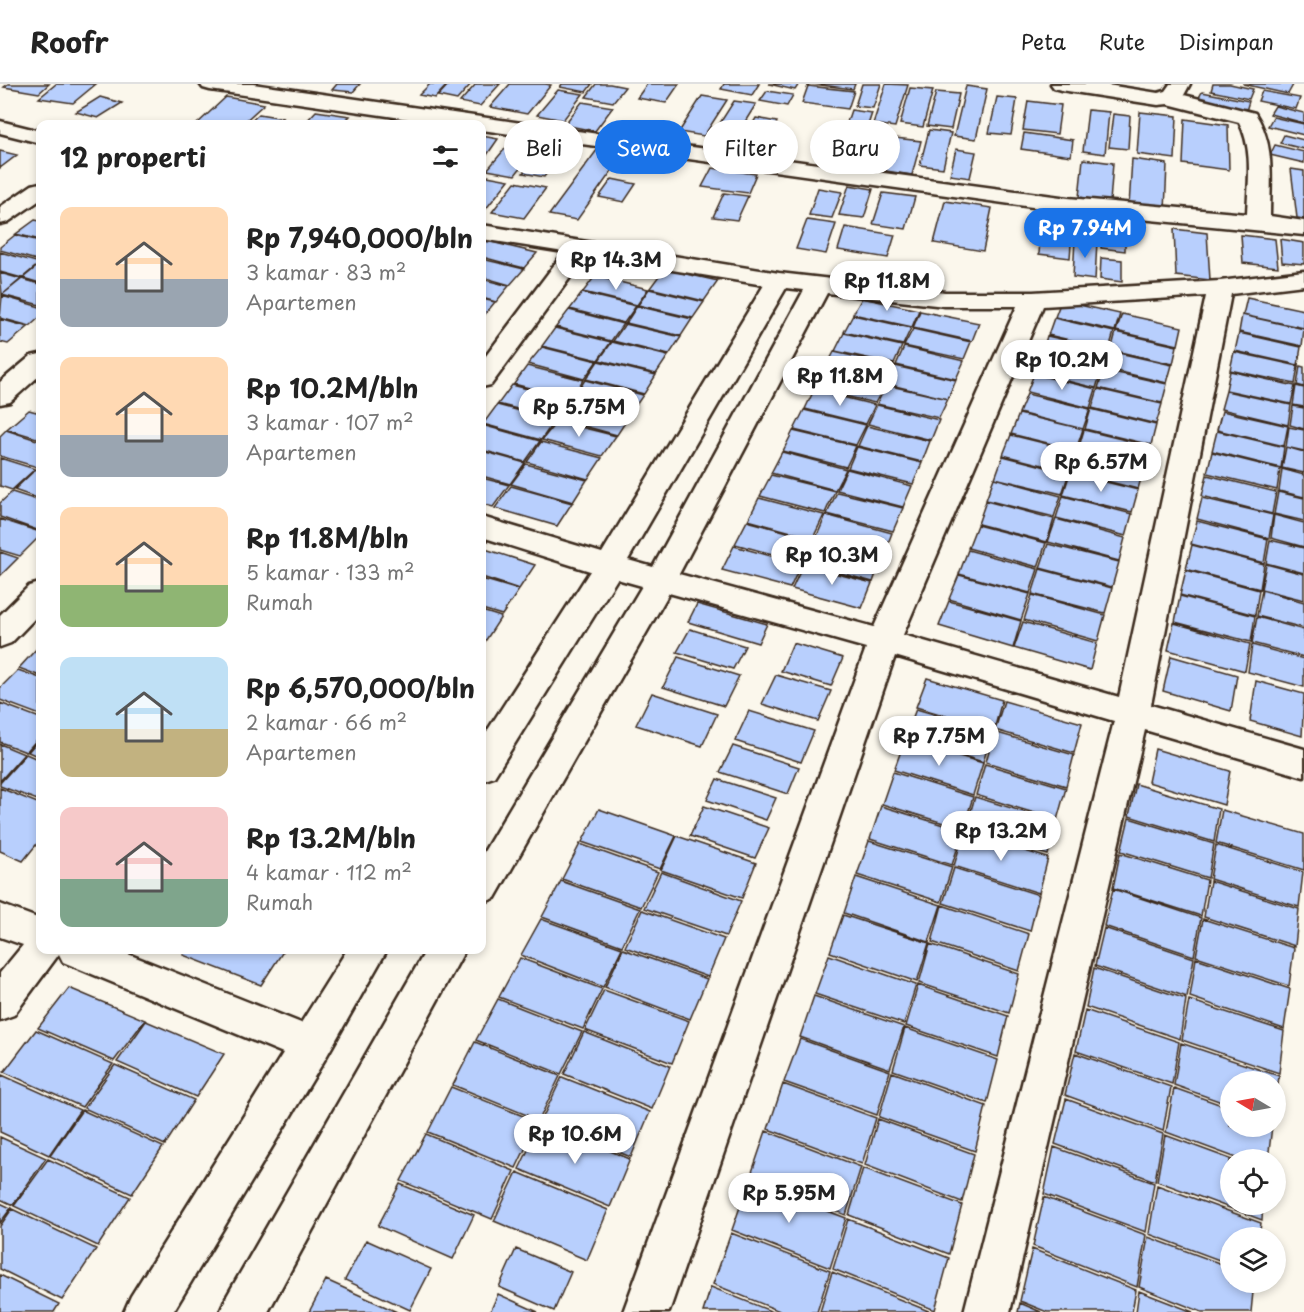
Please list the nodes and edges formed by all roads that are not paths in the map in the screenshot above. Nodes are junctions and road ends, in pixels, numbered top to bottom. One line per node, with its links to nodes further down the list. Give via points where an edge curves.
1 (210, 84): 4 (street)
2 (1061, 84): 3 (street)
3 (1175, 91): 10 (street, via 1247,118 1254,128 1258,143)
4 (455, 120)
5 (486, 125): 10 (street, via 1068,206)
6 (0, 127): 7 (street)
7 (36, 136)
8 (36, 193): 9 (street)
9 (0, 217)
10 (1258, 222): 11 (street)
11 (1304, 228)
12 (486, 233): 13 (street)
13 (578, 250): 15 (street); 20 (street)
14 (1304, 278): 17 (street)
15 (779, 280): 16 (street); 23 (street)
16 (819, 285): 18 (street, via 945,298); 24 (street)
17 (1220, 288): 18 (street); 28 (street)
18 (1033, 299): 27 (street)
19 (36, 365): 21 (street)
20 (486, 374)
21 (0, 396)
22 (486, 528): 23 (street)
23 (609, 566): 24 (street); 29 (street)
24 (661, 580): 27 (street); 31 (street)
25 (36, 598): 26 (street)
26 (0, 635)
27 (884, 641): 28 (street); 42 (street)
28 (1132, 715): 30 (street); 43 (street)
29 (486, 761)
30 (1304, 763)
31 (486, 880)
32 (0, 920): 33 (street)
33 (36, 934)
34 (39, 954): 38 (street)
35 (86, 954): 39 (street)
36 (366, 954): 39 (street)
37 (444, 954): 41 (street)
38 (0, 1002)
39 (311, 1046): 40 (street)
40 (147, 1312)
41 (243, 1312)
42 (646, 1312)
43 (987, 1312)

